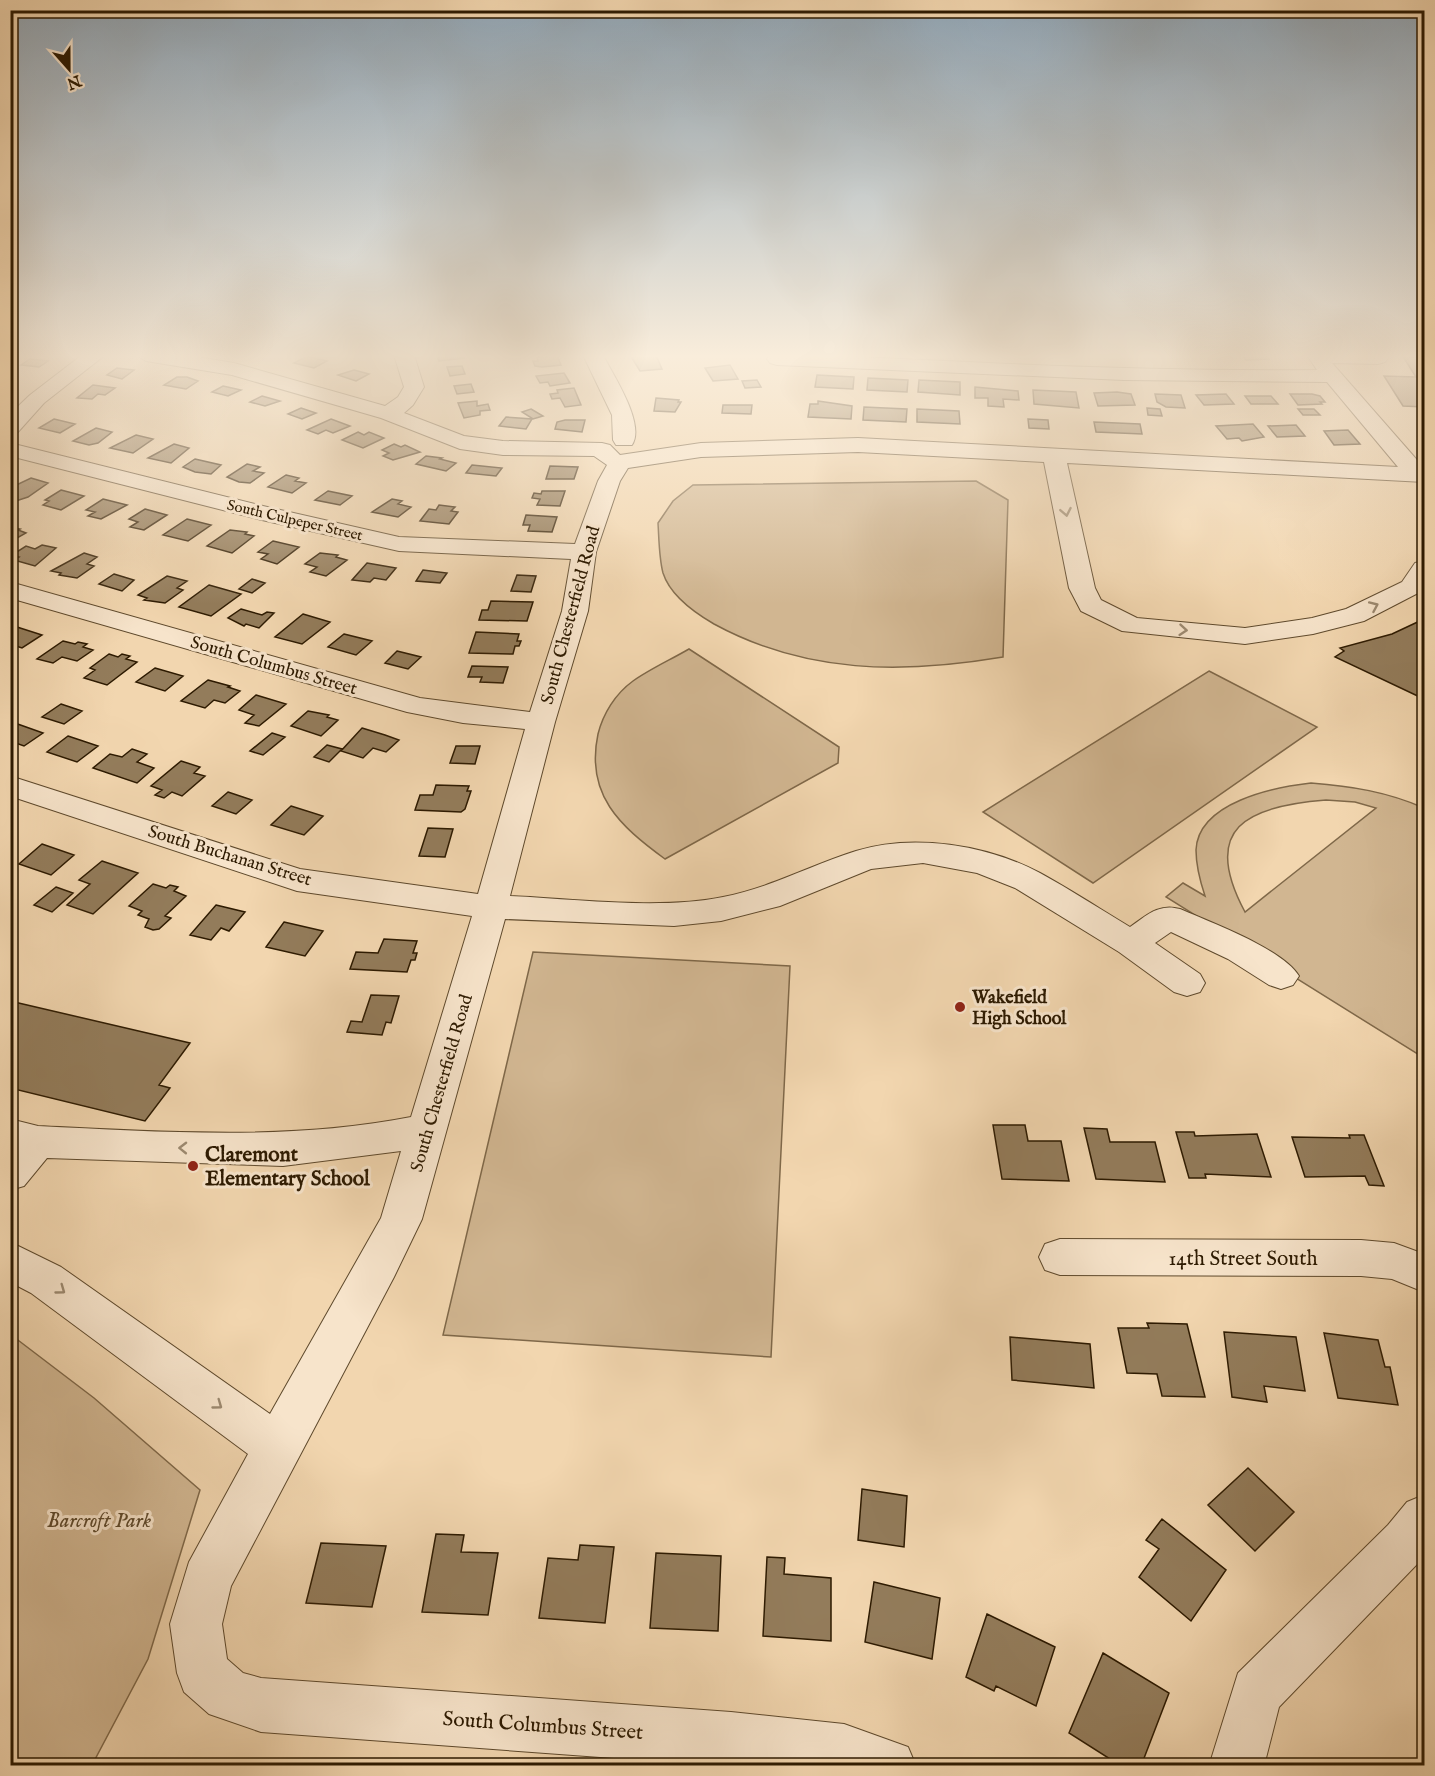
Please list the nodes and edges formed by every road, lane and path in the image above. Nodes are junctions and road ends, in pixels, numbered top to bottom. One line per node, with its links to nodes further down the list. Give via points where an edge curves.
1 (449, 438): 5 (street, via 503,448)
2 (626, 438): 5 (street)
3 (1385, 438): 7 (street)
4 (10, 449): 9 (street, South Culpeper Street, via 399,544)
5 (627, 451): 6 (street, via 858,445); 9 (street, South Chesterfield Road, via 609,481)
6 (1054, 454): 7 (street); 10 (street, one-way to 10, via 1082,588 1090,605 1131,625 1245,636 1314,626 1388,600 1411,587)
7 (1416, 475): 8 (street)
8 (1425, 500)
9 (584, 552): 12 (street, South Chesterfield Road, via 575,611)
10 (1425, 568)
11 (10, 590): 12 (street, South Columbus Street, via 417,706)
12 (541, 722): 14 (street, South Chesterfield Road)
13 (10, 785): 14 (street, South Buchanan Street, via 297,880)
14 (491, 907): 15 (street, South Buchanan Street, via 674,914 721,909 768,898 866,859 923,852 983,863 1027,880); 18 (street, South Chesterfield Road)
15 (1131, 943): 16 (street, via 1168,917 1240,950); 17 (street, South Buchanan Street)
16 (1281, 976)
17 (1186, 983)
18 (429, 1129): 19 (street, one-way to 19, via 375,1140 283,1150 136,1147); 24 (street, South Chesterfield Road, via 401,1219)
19 (24, 1138): 20 (street)
20 (10, 1174)
21 (1060, 1257): 23 (street, 14th Street South, via 1361,1258 1394,1261)
22 (10, 1260): 24 (street, one-way to 24, via 46,1280)
23 (1425, 1273)
24 (277, 1447): 26 (street, South Chesterfield Road, via 207,1580 196,1624)
25 (1418, 1536): 28 (street, via 1257,1692)
26 (203, 1673): 27 (street, South Columbus Street, via 228,1695 261,1705 732,1739 844,1751)
27 (889, 1766)
28 (1236, 1766)

